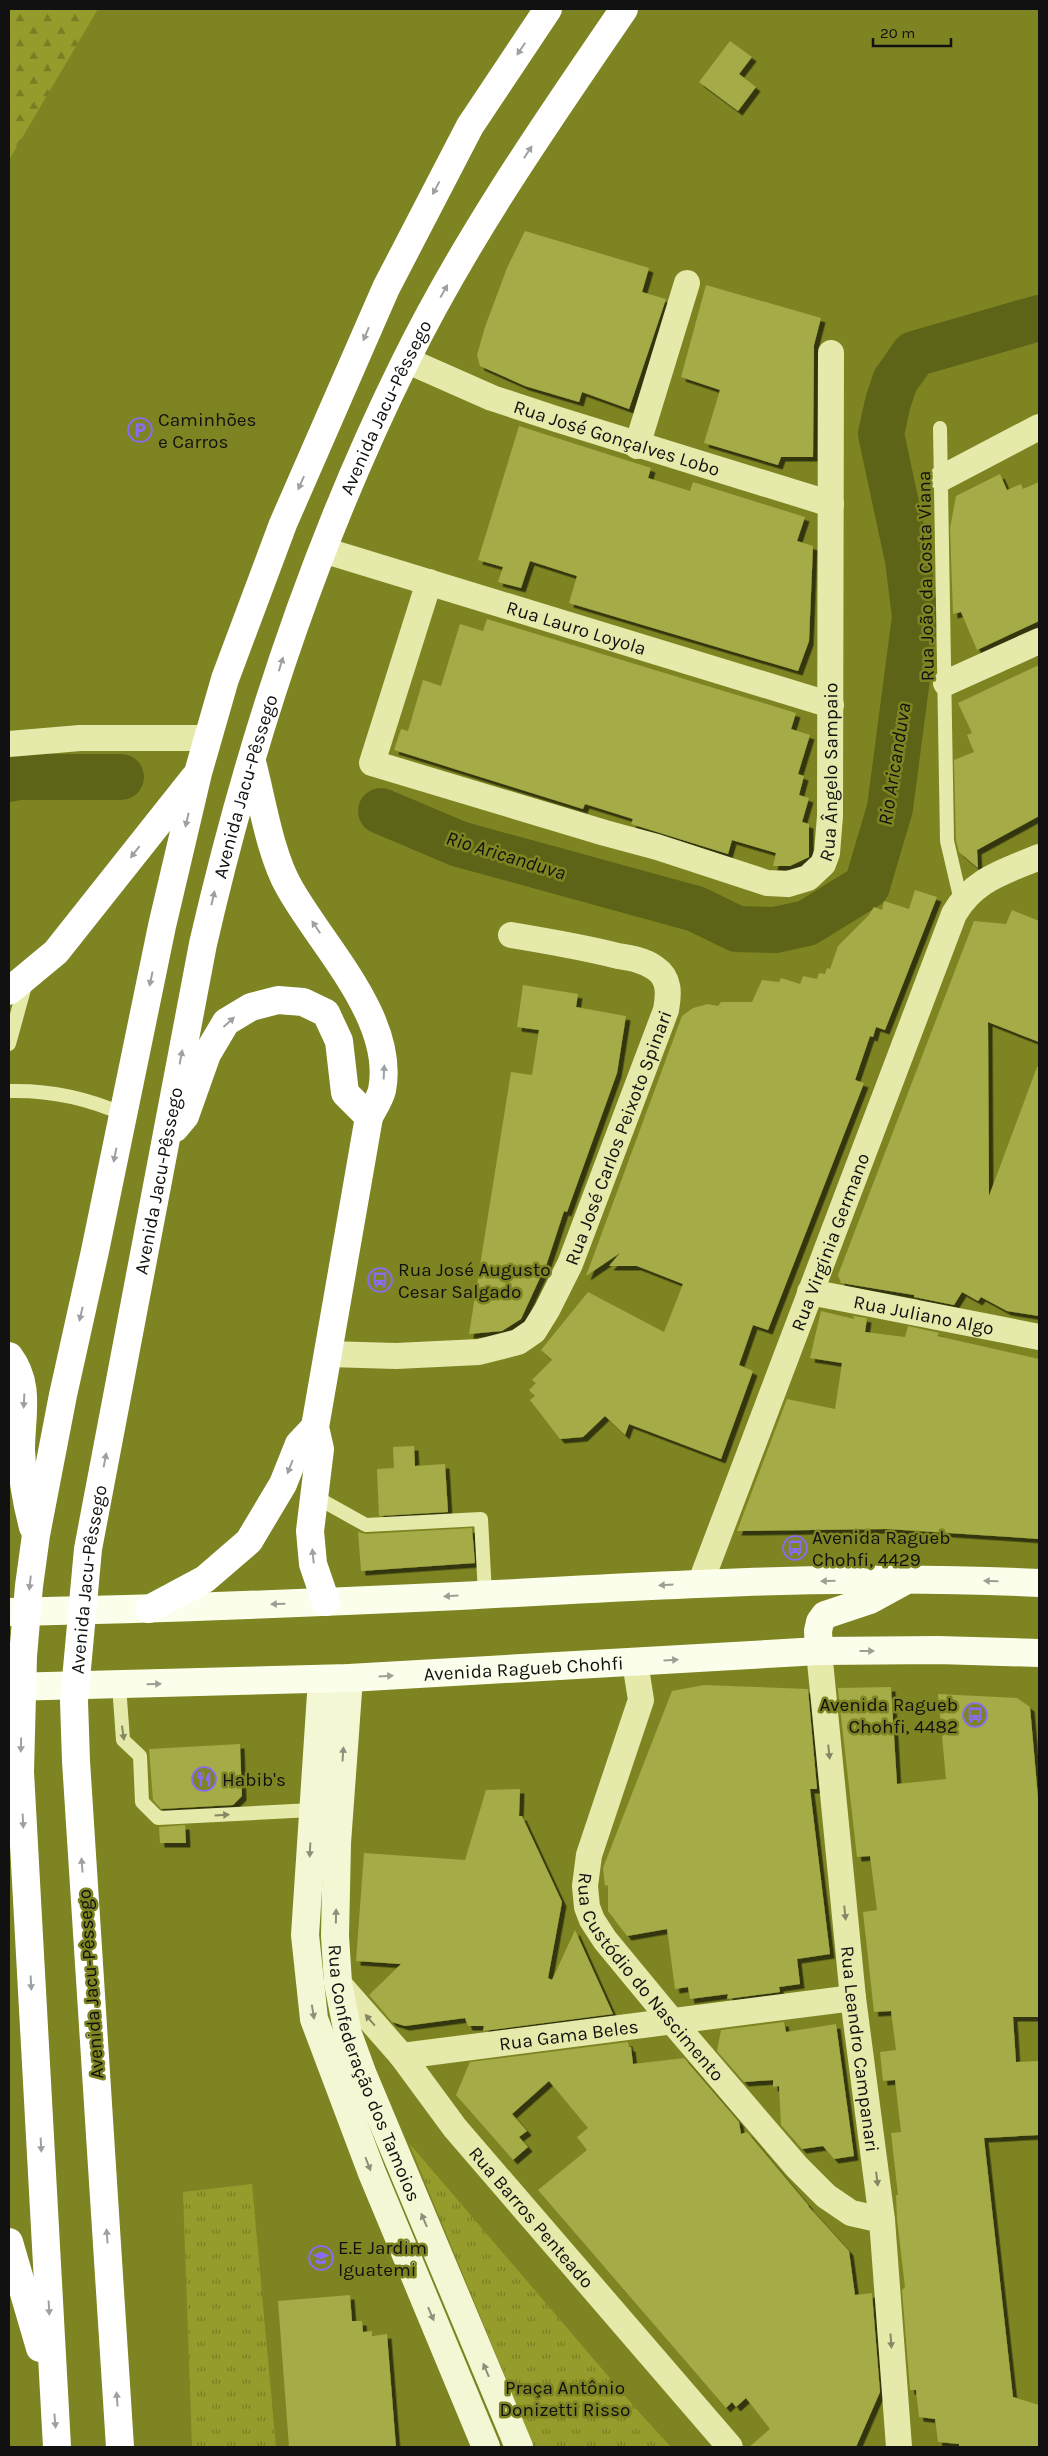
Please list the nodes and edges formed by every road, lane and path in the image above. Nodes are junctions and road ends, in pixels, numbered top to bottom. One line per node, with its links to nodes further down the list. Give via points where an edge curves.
1 (548, 9): 16 (highway, one-way to 16, via 470,126 386,288 283,524 225,679)
2 (624, 9): 5 (highway, Avenida Jacu-Pêssego, one-way to 2, via 473,238)
3 (687, 283): 8 (street)
4 (832, 353): 10 (street, Rua Ângelo Sampaio)
5 (406, 360): 8 (street, Rua José Gonçalves Lobo, via 492,398); 11 (highway, Avenida Jacu-Pêssego, via 361,456)
6 (940, 428): 9 (lane, Rua João da Costa Viana)
7 (1039, 428): 9 (street)
8 (637, 446): 10 (street, Rua José Gonçalves Lobo)
9 (942, 478): 14 (lane, Rua João da Costa Viana)
10 (831, 504): 15 (street, Rua Ângelo Sampaio)
11 (323, 550): 12 (street, Rua Lauro Loyola); 18 (highway, Avenida Jacu-Pêssego, one-way to 11, via 283,655)
12 (429, 582): 15 (street, Rua Lauro Loyola); 15 (street, Rua Ângelo Sampaio, via 372,763 657,846 768,883 788,884 808,878 823,864 827,853)
13 (1039, 641): 14 (street)
14 (946, 683): 21 (lane, Rua João da Costa Viana, via 947,841)
15 (831, 705)
16 (208, 738): 17 (street, via 80,738); 19 (highway)
17 (9, 744)
18 (252, 761): 27 (highway, one-way to 18, via 382,1092 384,1065 379,1034 340,963 288,886 272,843); 28 (highway, Avenida Jacu-Pêssego, one-way to 18, via 219,874)
19 (198, 773): 23 (highway, one-way to 23, via 56,952); 26 (highway, one-way to 26)
20 (1039, 857): 21 (street, via 990,878)
21 (961, 901): 29 (street, Rua Virginia Germano)
22 (511, 935): 31 (street, Rua José Carlos Peixoto Spinari, via 641,961 656,968 669,991 666,1010 570,1264 534,1331 518,1342 479,1352 396,1356)
23 (18, 983): 24 (lane)
24 (9, 1044)
25 (9, 1091): 26 (lane, via 56,1094 92,1102)
26 (123, 1114): 35 (highway, one-way to 35)
27 (369, 1117): 28 (highway, one-way to 27, via 186,1116 208,1054 226,1022 251,1007 278,1000 303,1002 326,1013 339,1041 345,1094); 31 (highway)
28 (165, 1140): 60 (highway, Avenida Jacu-Pêssego, one-way to 28, via 74,1701 88,1549)
29 (810, 1292): 30 (street, Rua Juliano Algo); 38 (street, Rua Virginia Germano)
30 (1039, 1337)
31 (328, 1354): 33 (highway)
32 (9, 1356): 35 (highway, one-way to 35, via 24,1391 22,1450 25,1498)
33 (315, 1427): 34 (highway, via 320,1449); 41 (highway, one-way to 41, via 299,1444 283,1484 249,1541 205,1579)
34 (314, 1496): 39 (lane, via 366,1525 481,1519); 40 (highway, one-way to 34, via 313,1564 310,1531)
35 (36, 1535): 50 (highway, one-way to 50)
36 (906, 1580): 37 (main road, one-way to 36); 38 (main road, one-way to 38); 43 (main road, via 870,1600 825,1615 818,1631)
37 (1039, 1583)
38 (700, 1584): 39 (main road, one-way to 39)
39 (485, 1594): 40 (main road, one-way to 40)
40 (326, 1602): 41 (main road, one-way to 41)
41 (149, 1609): 42 (main road)
42 (9, 1612)
43 (818, 1651): 44 (main road, Avenida Ragueb Chohfi, one-way to 44); 45 (main road, Avenida Ragueb Chohfi, one-way to 43); 53 (street, Rua Leandro Campanari, one-way to 53)
44 (1039, 1653)
45 (635, 1662): 46 (main road, Avenida Ragueb Chohfi, one-way to 45); 54 (street, Rua Custódio do Nascimento, via 641,1700 589,1855 586,1900 592,1920 605,1940)
46 (349, 1678): 47 (main road, Avenida Ragueb Chohfi); 52 (main road, Rua Confederação dos Tamoios, one-way to 46, via 335,1936 337,1842)
47 (322, 1679): 48 (main road, Avenida Ragueb Chohfi, one-way to 47); 51 (main road, Rua Confederação dos Tamoios)
48 (112, 1685): 49 (main road, Avenida Ragueb Chohfi); 51 (lane, one-way to 51, via 123,1740 140,1756 142,1802 158,1818)
49 (9, 1687)
50 (14, 1781): 58 (highway, one-way to 58)
51 (312, 1810): 61 (main road, Rua Confederação dos Tamoios, one-way to 61, via 305,1934 314,2019 372,2172)
52 (338, 1984): 55 (street, Rua Barros Penteado, one-way to 52); 62 (main road, Rua Confederação dos Tamoios, one-way to 52, via 363,2076 348,2034)
53 (853, 1998): 54 (street, Rua Gama Beles); 56 (street, Rua Leandro Campanari, one-way to 56)
54 (671, 2020): 55 (street, Rua Gama Beles); 56 (street, Rua Custódio do Nascimento, via 796,2167 826,2196 852,2213)
55 (402, 2056): 63 (street, Rua Barros Penteado, via 455,2128)
56 (882, 2220): 64 (street, Rua Leandro Campanari, one-way to 64)
57 (9, 2242): 58 (highway)
58 (53, 2395): 59 (highway, one-way to 59)
59 (57, 2447)
60 (120, 2447)
61 (486, 2447)
62 (519, 2447)
63 (730, 2447)
64 (899, 2447)

